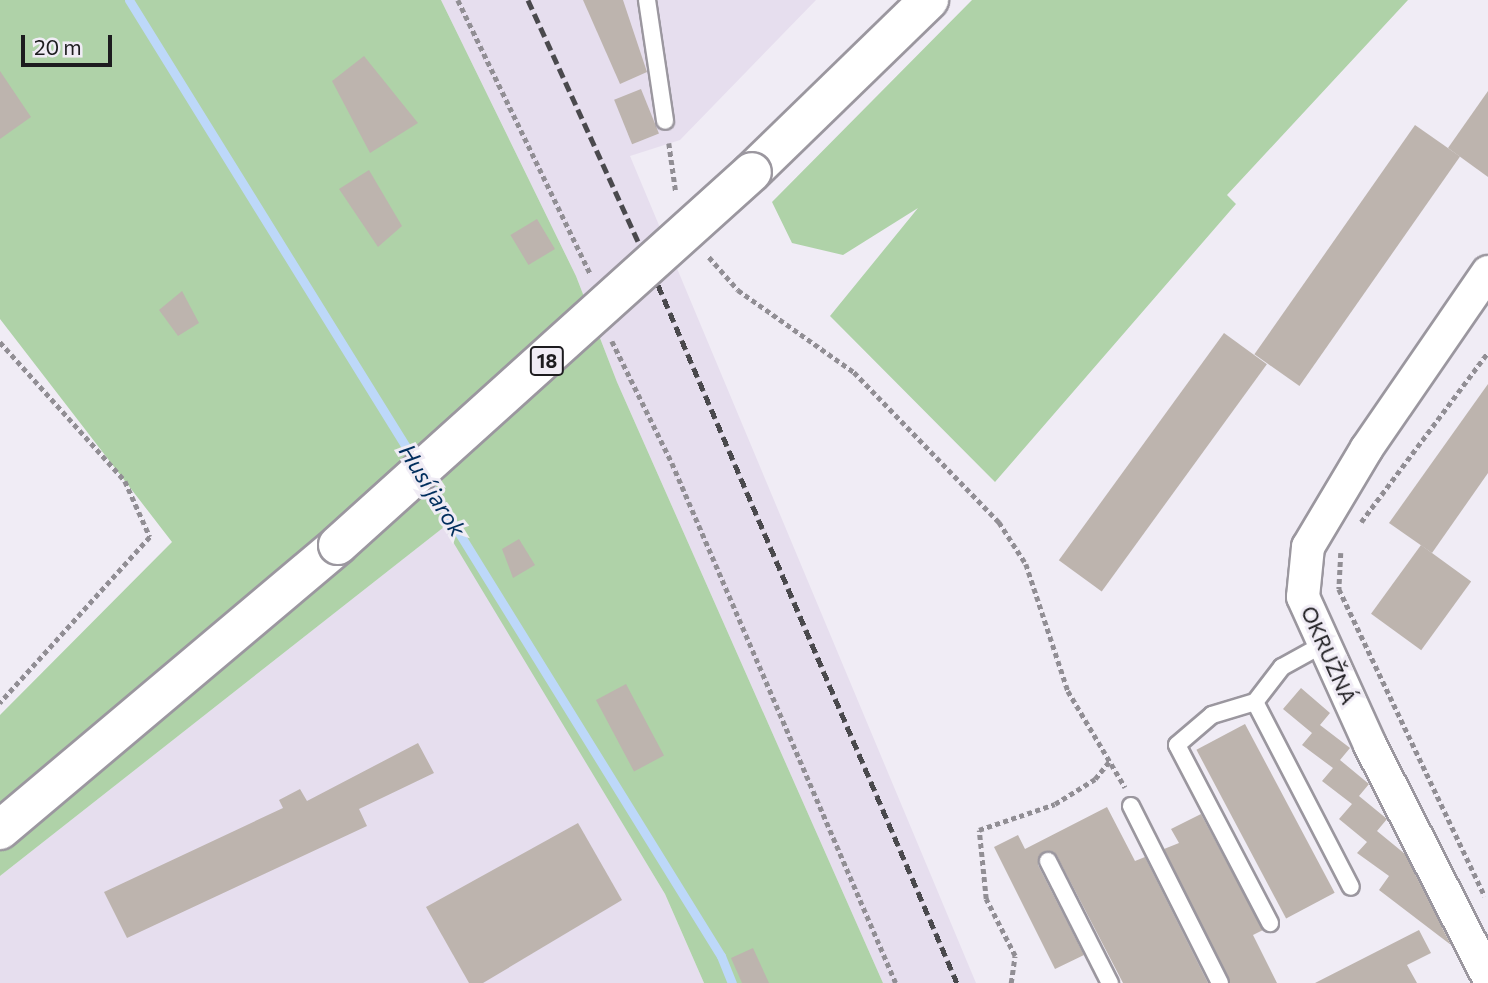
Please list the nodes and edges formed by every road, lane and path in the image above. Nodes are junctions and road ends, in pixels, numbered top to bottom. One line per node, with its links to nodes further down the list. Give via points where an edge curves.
1 (458, 0): 8 (path)
2 (647, 0): 4 (lane)
3 (929, 0): 19 (main road, 18, bridge, via 752,172 338,545)
4 (665, 121): 5 (path)
5 (682, 206)
6 (705, 250): 17 (path, via 738,290 853,372 999,522 1026,564 1068,691)
7 (1488, 272): 14 (street, OKRUŽNÁ, via 1367,448 1308,547 1303,597)
8 (594, 284)
9 (610, 337): 25 (path, via 672,463)
10 (0, 342): 15 (path, via 125,481 149,537)
11 (1488, 352): 12 (path)
12 (1358, 527)
13 (1342, 549): 22 (path, via 1339,589)
14 (1322, 645): 16 (lane, via 1282,667); 24 (street, OKRUŽNÁ)
15 (0, 702)
16 (1255, 702): 21 (lane); 23 (lane, via 1212,715 1177,745)
17 (1109, 762): 18 (path); 26 (path, via 1096,779 1055,804 979,830 986,900 1015,956)
18 (1131, 806): 28 (lane)
19 (0, 830)
20 (1048, 861): 27 (lane)
21 (1351, 887)
22 (1488, 903)
23 (1270, 923)
24 (1488, 977)
25 (896, 983)
26 (1011, 983)
27 (1111, 983)
28 (1220, 983)

